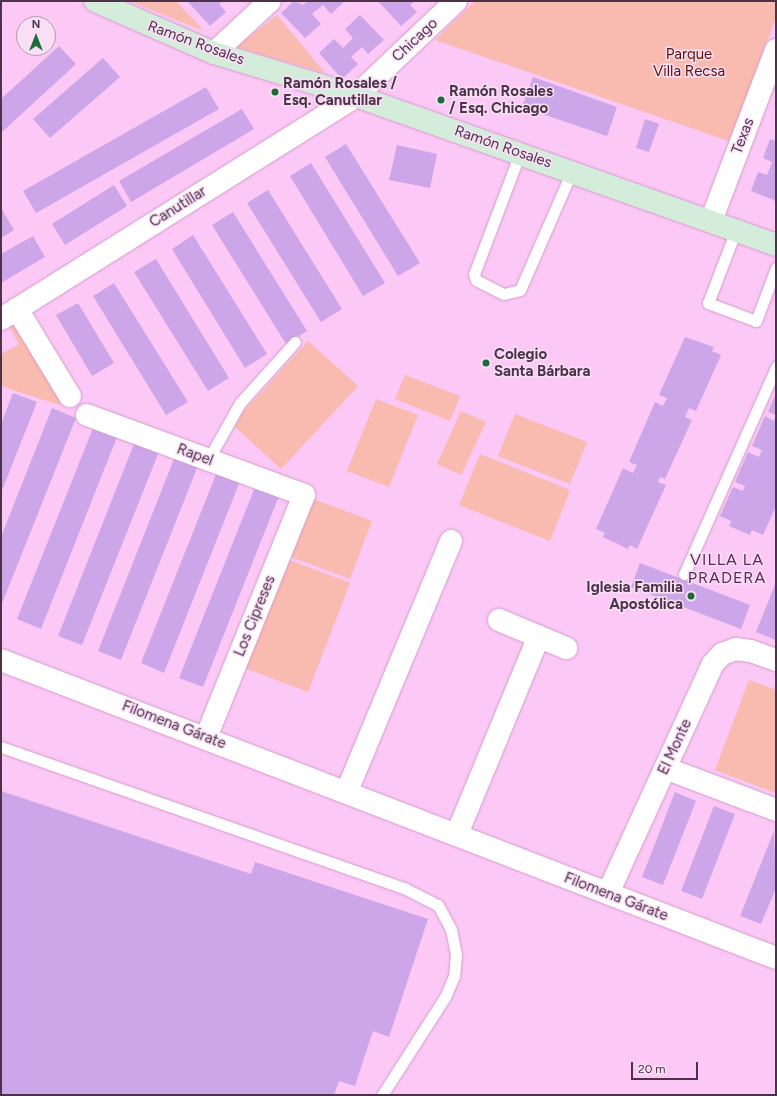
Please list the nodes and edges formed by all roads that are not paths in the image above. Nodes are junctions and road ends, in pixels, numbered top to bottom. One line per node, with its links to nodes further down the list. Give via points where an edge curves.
1 (95, 1): 5 (street, Ramón Rosales)
2 (270, 1): 5 (street)
3 (456, 1): 6 (street, Chicago)
4 (776, 50): 9 (street, Texas)
5 (214, 53): 6 (street, Ramón Rosales)
6 (356, 96): 7 (street, Ramón Rosales); 13 (street, Canutillar)
7 (520, 153): 8 (street, Ramón Rosales); 8 (lane, via 474,274 476,280 504,294 520,290)
8 (572, 171): 9 (street, Ramón Rosales)
9 (711, 221): 10 (street, Ramón Rosales)
10 (736, 230): 11 (street, Ramón Rosales); 12 (lane, via 708,303 756,321)
11 (776, 245)
12 (776, 268)
13 (9, 314): 16 (street)
14 (295, 342): 18 (lane, via 240,403)
15 (776, 366): 21 (lane)
16 (70, 396)
17 (87, 415): 18 (street, Rapel)
18 (208, 460): 19 (street, Rapel)
19 (304, 495): 27 (street, Los Cipreses)
20 (451, 541): 30 (street)
21 (684, 574)
22 (499, 620): 23 (street)
23 (539, 636): 24 (street); 32 (street)
24 (566, 648)
25 (1, 660): 27 (street, Filomena Gárate)
26 (776, 660): 29 (street, El Monte, via 744,649 729,651 717,659)
27 (206, 737): 30 (street, Filomena Gárate)
28 (1, 747): 35 (lane, via 396,885 438,905 451,929 456,954 454,976 445,997)
29 (665, 768): 31 (street); 33 (street, El Monte)
30 (347, 791): 32 (street, Filomena Gárate)
31 (776, 810)
32 (457, 834): 33 (street, Filomena Gárate)
33 (608, 894): 34 (street, Filomena Gárate)
34 (776, 958)
35 (382, 1095)

